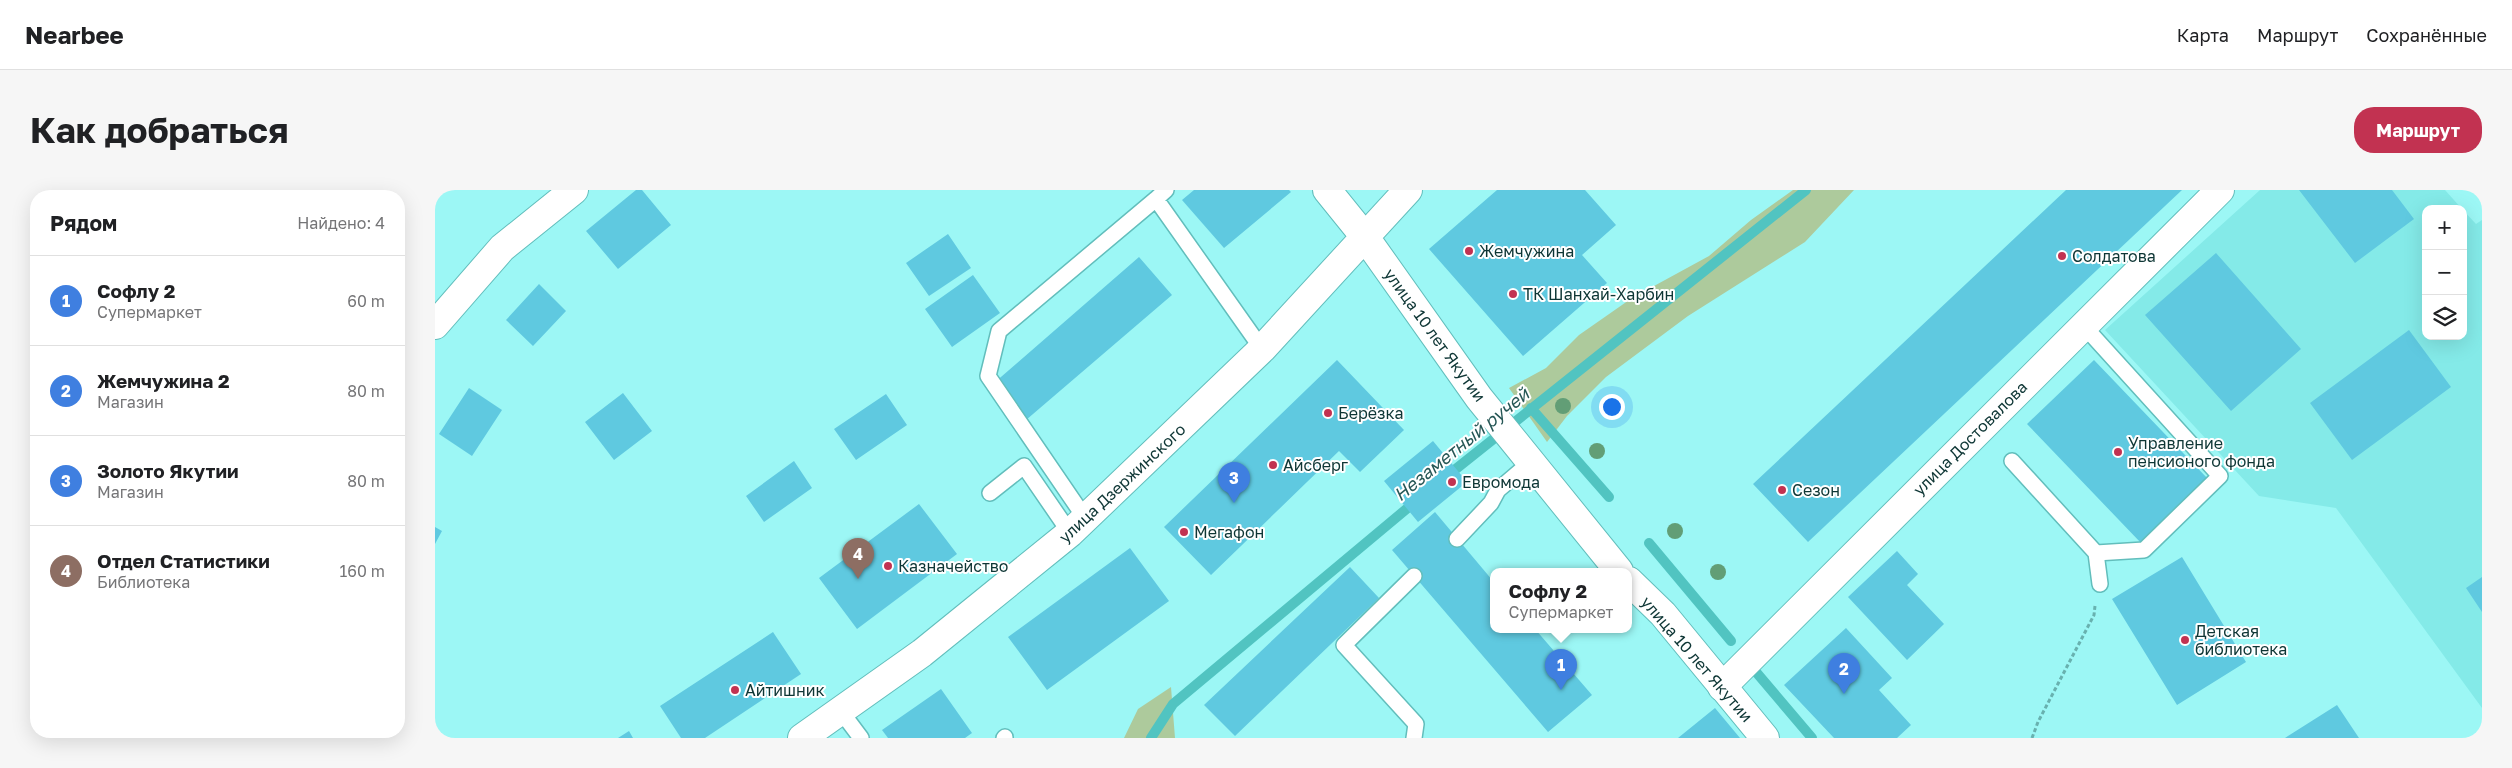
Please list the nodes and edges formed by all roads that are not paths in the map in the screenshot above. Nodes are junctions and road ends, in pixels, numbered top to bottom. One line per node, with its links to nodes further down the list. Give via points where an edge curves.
1 (574, 190): 7 (street, via 502,248)
2 (1327, 190): 6 (street, улица 10 лет Якутии)
3 (1408, 190): 6 (street, улица Дзержинского)
4 (2220, 190): 8 (street, улица Достовалова)
5 (1161, 194): 9 (lane); 13 (lane, via 999,331 988,376)
6 (1365, 237): 9 (street, улица Дзержинского); 10 (street, улица 10 лет Якутии, via 1479,398)
7 (435, 325)
8 (2083, 326): 15 (lane, via 2220,476 2144,550); 20 (street, улица Достовалова)
9 (1262, 349): 13 (street, улица Дзержинского)
10 (1532, 461): 14 (lane, via 1498,490 1491,503); 16 (street, улица 10 лет Якутии)
11 (2012, 461): 15 (lane)
12 (990, 492): 13 (lane, via 1024,466)
13 (1078, 526): 21 (street, улица Дзержинского, via 922,653)
14 (1457, 539)
15 (2096, 553): 19 (lane)
16 (1617, 568)
17 (1414, 576): 24 (lane, via 1343,645 1415,724)
18 (1632, 584): 20 (street, улица 10 лет Якутии, via 1663,614)
19 (2100, 584)
20 (1722, 687): 25 (street, улица 10 лет Якутии)
21 (840, 710): 22 (street, улица Дзержинского); 23 (lane)
22 (809, 736)
23 (861, 738)
24 (1414, 738)
25 (1765, 738)

